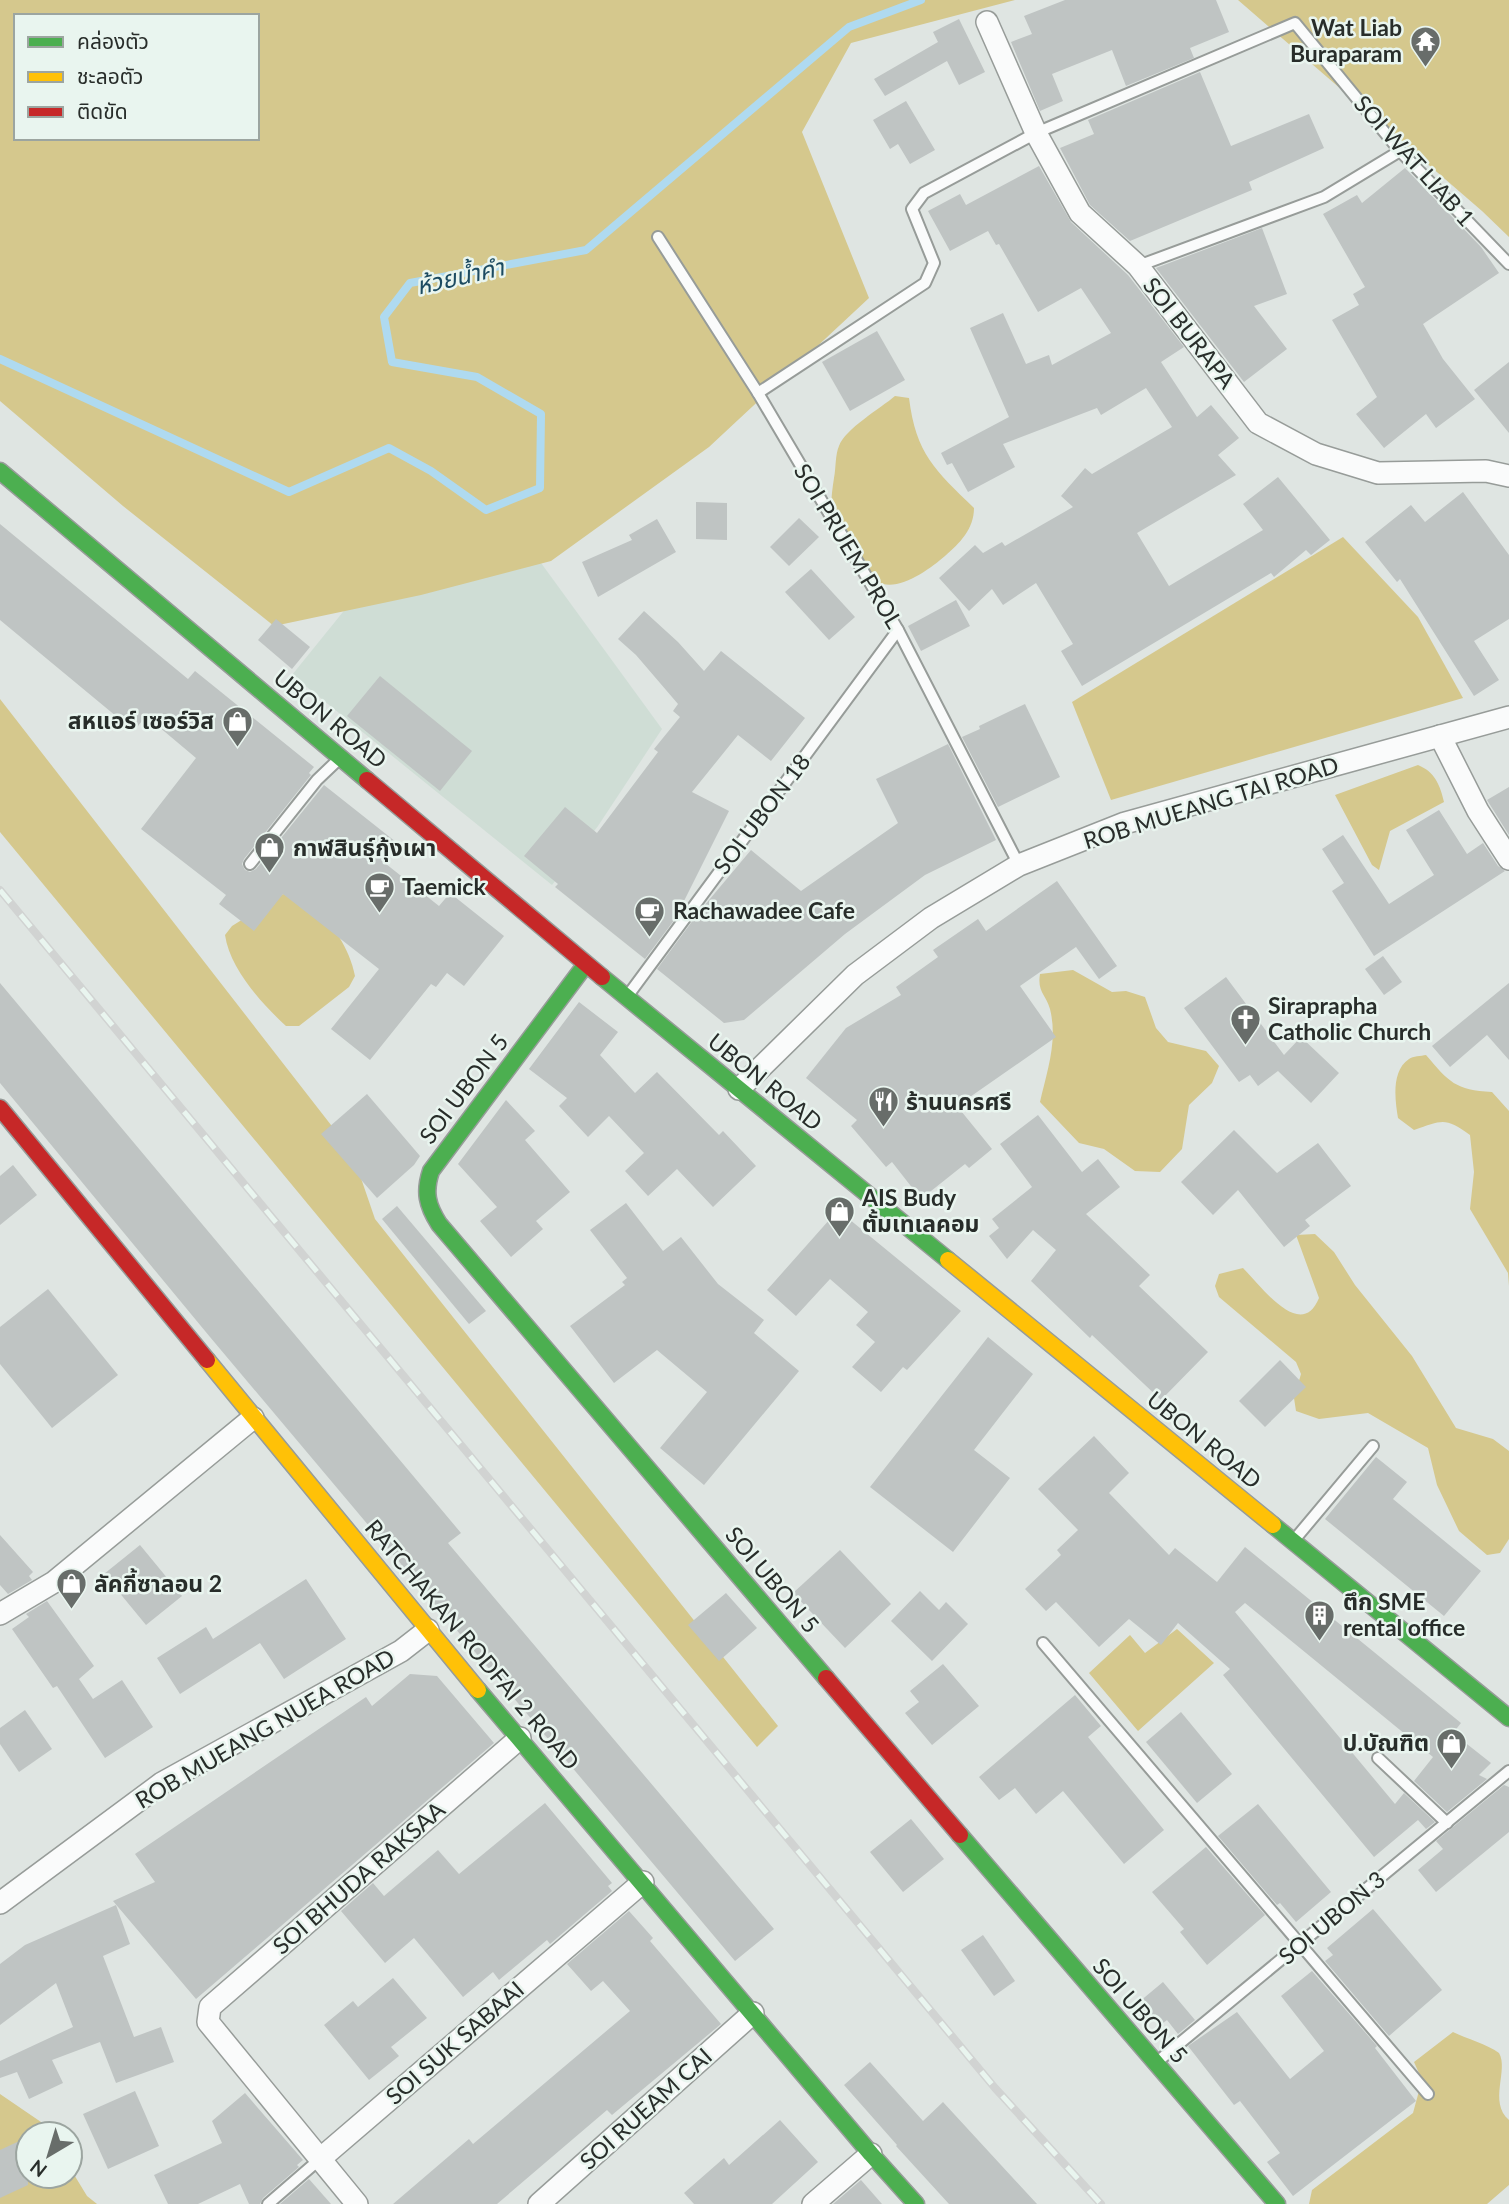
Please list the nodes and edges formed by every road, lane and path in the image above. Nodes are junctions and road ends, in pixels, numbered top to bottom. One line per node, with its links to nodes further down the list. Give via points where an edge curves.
1 (987, 22): 2 (street, SOI BURAPA)
2 (1036, 133): 3 (lane, SOI WAT LIAB 1, via 1295,23); 6 (street, SOI BURAPA, via 1080,213); 7 (lane, via 925,193 912,209 934,263 925,283)
3 (1400, 151): 5 (lane, SOI WAT LIAB 1); 6 (lane, via 1324,197)
4 (658, 237): 7 (lane, SOI PRUEM PROL)
5 (1509, 264)
6 (1138, 266): 9 (street, SOI BURAPA, via 1258,423 1316,454 1378,472 1486,471)
7 (758, 393): 10 (lane, SOI PRUEM PROL)
8 (0, 471): 13 (street, UBON ROAD)
9 (1509, 476)
10 (898, 630): 16 (lane, SOI PRUEM PROL); 18 (lane, SOI UBON 18)
11 (1509, 717): 12 (street, ROB MUEANG TAI ROAD)
12 (1440, 736): 14 (street, via 1478,811); 16 (street, ROB MUEANG TAI ROAD, via 1125,823)
13 (340, 758): 15 (lane); 17 (street, UBON ROAD)
14 (1509, 859)
15 (250, 864)
16 (1019, 865): 19 (street, ROB MUEANG TAI ROAD, via 931,918 855,975)
17 (586, 964): 18 (street, UBON ROAD); 36 (street, SOI UBON 5, via 431,1171 424,1189 427,1207)
18 (626, 998): 19 (street, UBON ROAD)
19 (739, 1089): 23 (street, UBON ROAD)
20 (0, 1108): 21 (street, RATCHAKAN RODFAI 2 ROAD)
21 (253, 1418): 24 (street, via 54,1582); 25 (street, RATCHAKAN RODFAI 2 ROAD)
22 (1373, 1446): 23 (lane)
23 (1293, 1542): 27 (street, UBON ROAD)
24 (0, 1614)
25 (428, 1630): 28 (street, RATCHAKAN RODFAI 2 ROAD); 33 (street, ROB MUEANG NUEA ROAD, via 401,1651 162,1783)
26 (1043, 1643): 34 (lane)
27 (1509, 1718)
28 (520, 1738): 32 (street, RATCHAKAN RODFAI 2 ROAD); 39 (street, SOI BHUDA RAKSAA, via 210,2007 208,2022)
29 (1377, 1758): 31 (lane)
30 (1509, 1771): 31 (lane, SOI UBON 3)
31 (1447, 1823): 34 (lane, SOI UBON 3)
32 (643, 1882): 35 (street, RATCHAKAN RODFAI 2 ROAD); 39 (street, SOI SUK SABAAI)
33 (0, 1903)
34 (1302, 1944): 36 (lane, SOI UBON 3); 37 (lane)
35 (753, 2013): 38 (street, RATCHAKAN RODFAI 2 ROAD); 42 (street, SOI RUEAM CAI)
36 (1155, 2064): 45 (street, SOI UBON 5)
37 (1428, 2094)
38 (871, 2154): 43 (street); 44 (street, RATCHAKAN RODFAI 2 ROAD)
39 (320, 2159): 40 (lane, SOI SUK SABAAI); 41 (street)
40 (268, 2204)
41 (357, 2204)
42 (539, 2204)
43 (813, 2204)
44 (916, 2204)
45 (1277, 2204)

